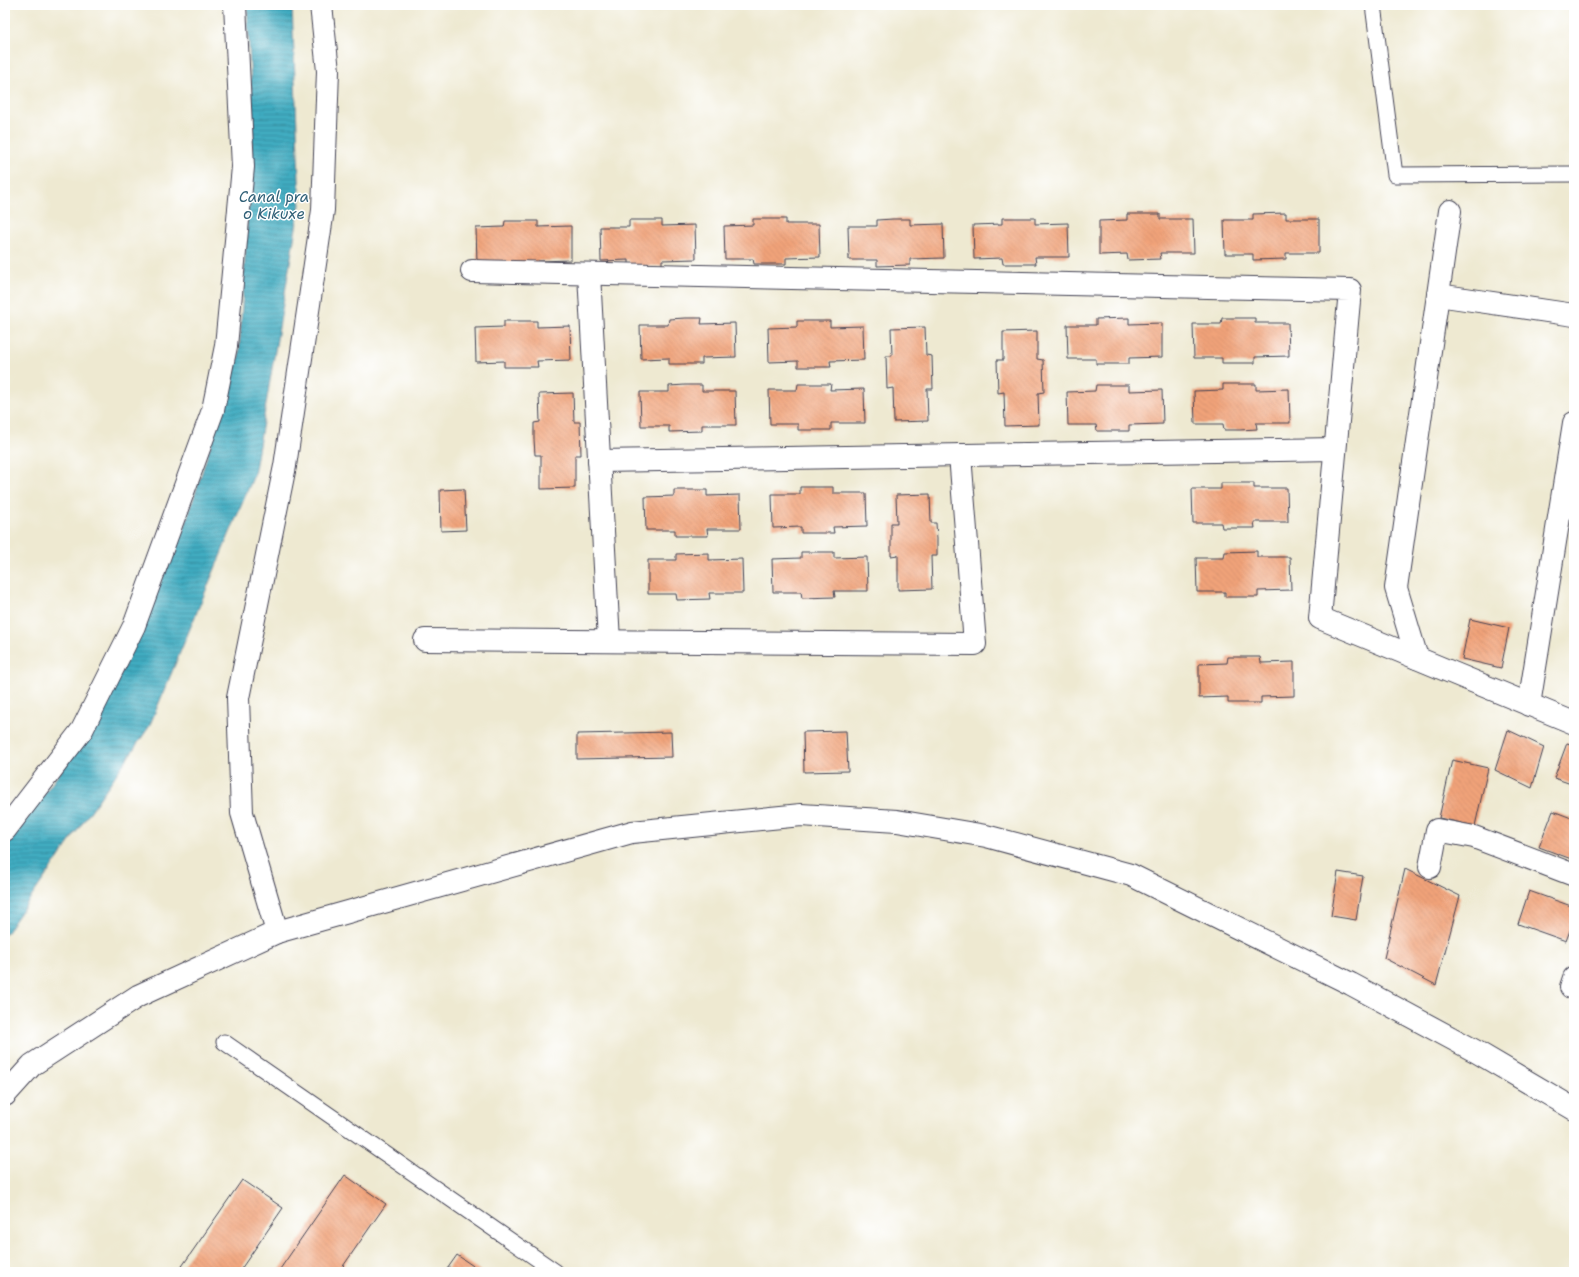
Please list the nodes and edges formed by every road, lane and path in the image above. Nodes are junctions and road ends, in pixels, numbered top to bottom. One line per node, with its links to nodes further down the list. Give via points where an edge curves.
1 (235, 5): 19 (street, via 243,167 226,346 213,410 130,633 82,730)
2 (321, 5): 22 (street, via 328,71 323,210 285,466 238,698 242,813)
3 (1374, 5): 4 (lane, via 1395,175)
4 (1574, 174)
5 (1450, 211): 8 (street)
6 (472, 271): 7 (street)
7 (589, 274): 11 (street, via 1350,290); 13 (street)
8 (1438, 295): 9 (street); 16 (street, via 1396,588)
9 (1574, 315)
10 (1574, 423): 17 (street)
11 (1335, 449): 12 (street); 16 (street, via 1320,618)
12 (960, 455): 13 (street); 15 (street, via 975,644)
13 (599, 461): 15 (street)
14 (425, 640): 15 (street)
15 (609, 642)
16 (1417, 658): 17 (street)
17 (1529, 705): 18 (street)
18 (1574, 723)
19 (5, 830)
20 (1430, 867): 21 (street, via 1437,830 1474,837)
21 (1574, 874)
22 (277, 932): 24 (street, via 138,996 32,1065); 25 (street, via 632,832 801,815 896,821 986,836 1131,875 1351,984 1477,1052)
23 (224, 1042): 26 (lane)
24 (5, 1095)
25 (1574, 1109)
26 (556, 1272)

